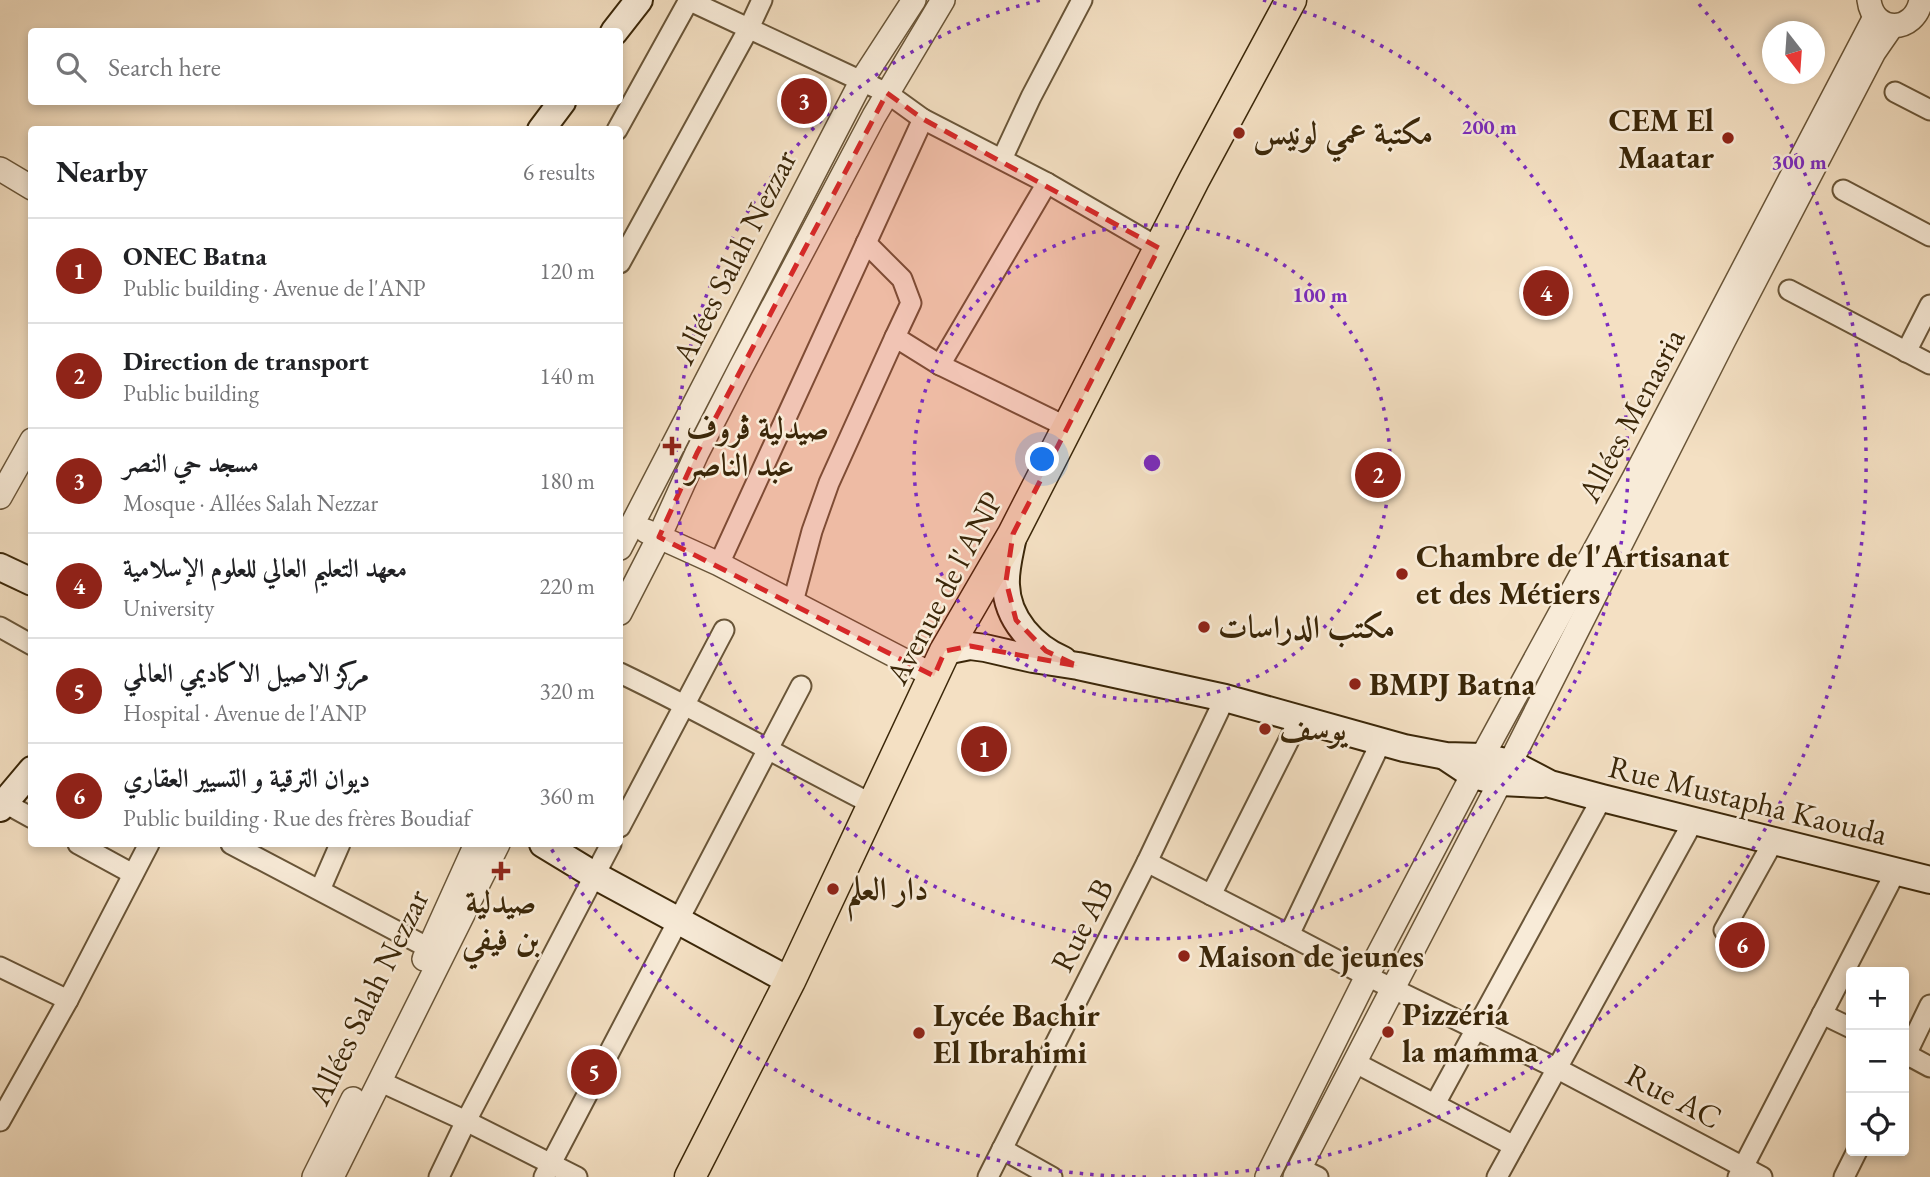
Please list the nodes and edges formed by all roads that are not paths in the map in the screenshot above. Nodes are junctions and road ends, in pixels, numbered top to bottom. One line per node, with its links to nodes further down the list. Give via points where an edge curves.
1 (639, 0): 11 (main road)
2 (689, 0): 12 (street); 20 (street)
3 (762, 0): 12 (street)
4 (914, 0): 13 (street, Allées Salah Nezzar)
5 (943, 0): 15 (street)
6 (1082, 0): 21 (street)
7 (1291, 0): 28 (main road, Avenue de l'ANP)
8 (1921, 0): 9 (street); 10 (street, via 1916,14)
9 (1930, 9)
10 (1895, 19): 32 (street)
11 (617, 28)
12 (749, 28): 13 (street); 29 (street)
13 (862, 80): 15 (street); 40 (street, Allées Salah Nezzar)
14 (1895, 92): 17 (street)
15 (887, 93): 18 (street); 42 (street, via 696,453)
16 (560, 105): 19 (main road)
17 (1930, 110)
18 (923, 119): 21 (street); 27 (street)
19 (544, 126)
20 (619, 126)
21 (1002, 159): 23 (street)
22 (0, 169): 24 (street)
23 (1047, 183): 28 (street); 36 (street)
24 (28, 186)
25 (1843, 190): 26 (street)
26 (1930, 236)
27 (866, 243): 33 (street, via 902,279 911,303); 43 (street)
28 (1159, 248): 37 (main road, Avenue de l'ANP)
29 (623, 258)
30 (1789, 290): 34 (street)
31 (1930, 305): 34 (street)
32 (1717, 336): 60 (street, Allées Menasria); 61 (street)
33 (895, 337): 36 (street); 46 (street, via 829,483)
34 (1906, 352): 35 (street)
35 (1930, 364)
36 (940, 365): 37 (street)
37 (1067, 428): 41 (main road, Avenue de l'ANP)
38 (28, 447): 39 (street)
39 (0, 497)
40 (625, 522): 42 (street)
41 (1013, 534): 51 (main road, Avenue de l'ANP); 52 (main road, via 1006,595 1016,620 1046,651)
42 (659, 537): 43 (street); 47 (street)
43 (719, 564): 46 (street)
44 (0, 567): 45 (main road)
45 (28, 580)
46 (793, 602): 51 (street)
47 (623, 607)
48 (0, 627): 50 (street)
49 (724, 630): 56 (street)
50 (28, 643)
51 (939, 664): 52 (main road, via 970,646); 64 (main road, Avenue de l'ANP)
52 (1077, 666): 55 (main road, Rue Mustapha Kaouda)
53 (623, 674): 56 (street)
54 (801, 686): 59 (street)
55 (1224, 698): 57 (main road, Rue Mustapha Kaouda); 78 (street, Rue AB)
56 (684, 704): 59 (street); 68 (street)
57 (1299, 720): 58 (main road, Rue Mustapha Kaouda); 84 (street)
58 (1381, 742): 60 (main road, Rue Mustapha Kaouda); 87 (street)
59 (768, 751): 64 (street); 85 (street)
60 (1477, 766): 61 (main road, Rue Mustapha Kaouda); 90 (street, Allées Menasria)
61 (1505, 773): 63 (main road, Rue Mustapha Kaouda); 92 (street)
62 (28, 774): 65 (main road)
63 (1602, 798): 67 (main road, Rue Mustapha Kaouda); 97 (street)
64 (874, 805): 91 (main road, Avenue de l'ANP)
65 (2, 806): 66 (street)
66 (28, 816)
67 (1694, 820): 69 (main road, Rue Mustapha Kaouda); 102 (street)
68 (623, 821)
69 (1773, 842): 79 (main road, Rue Mustapha Kaouda); 86 (street)
70 (84, 847): 80 (street)
71 (147, 847): 80 (street)
72 (237, 847): 83 (street)
73 (339, 847): 83 (street)
74 (475, 847): 88 (street, Allées Salah Nezzar)
75 (496, 847): 88 (street)
76 (548, 847): 81 (main road)
77 (609, 847): 81 (street)
78 (1147, 862): 84 (street, Rue AC); 108 (street, Rue AB)
79 (1896, 871): 82 (main road, Rue Mustapha Kaouda); 95 (street)
80 (133, 874): 93 (street)
81 (594, 875): 85 (main road); 106 (street)
82 (1930, 880)
83 (320, 890): 88 (street)
84 (1211, 895): 87 (street, Rue AC)
85 (678, 922): 91 (main road); 110 (street)
86 (1724, 930)
87 (1289, 935): 90 (street, Rue AC)
88 (436, 952): 103 (street); 113 (street, Allées Salah Nezzar)
89 (0, 967): 93 (street)
90 (1367, 976): 92 (street, Rue AC); 120 (street, Allées Menasria)
91 (790, 981): 117 (main road, Avenue de l'ANP)
92 (1394, 989): 97 (street, Rue AC); 100 (street)
93 (68, 1000): 105 (street)
94 (1930, 1005): 98 (street)
95 (1822, 1014): 96 (street); 111 (street)
96 (1846, 1026)
97 (1476, 1029): 102 (street, Rue AC); 104 (street)
98 (1909, 1047)
99 (1909, 1057): 101 (street)
100 (1354, 1062): 104 (street); 112 (street)
101 (1930, 1067)
102 (1558, 1069): 107 (street); 111 (street, Rue AC)
103 (379, 1080): 106 (street); 114 (street)
104 (1435, 1104): 107 (street)
105 (0, 1121)
106 (466, 1121): 110 (street); 115 (street)
107 (1514, 1146): 121 (street)
108 (1002, 1149): 118 (street, Rue AB); 119 (street)
109 (1854, 1156): 123 (street)
110 (548, 1170): 116 (street)
111 (1741, 1172): 122 (street, Rue AC)
112 (1304, 1174)
113 (314, 1177)
114 (332, 1177)
115 (439, 1177)
116 (577, 1177)
117 (690, 1177)
118 (988, 1177)
119 (1052, 1177)
120 (1267, 1177)
121 (1497, 1177)
122 (1762, 1177)
123 (1844, 1177)

